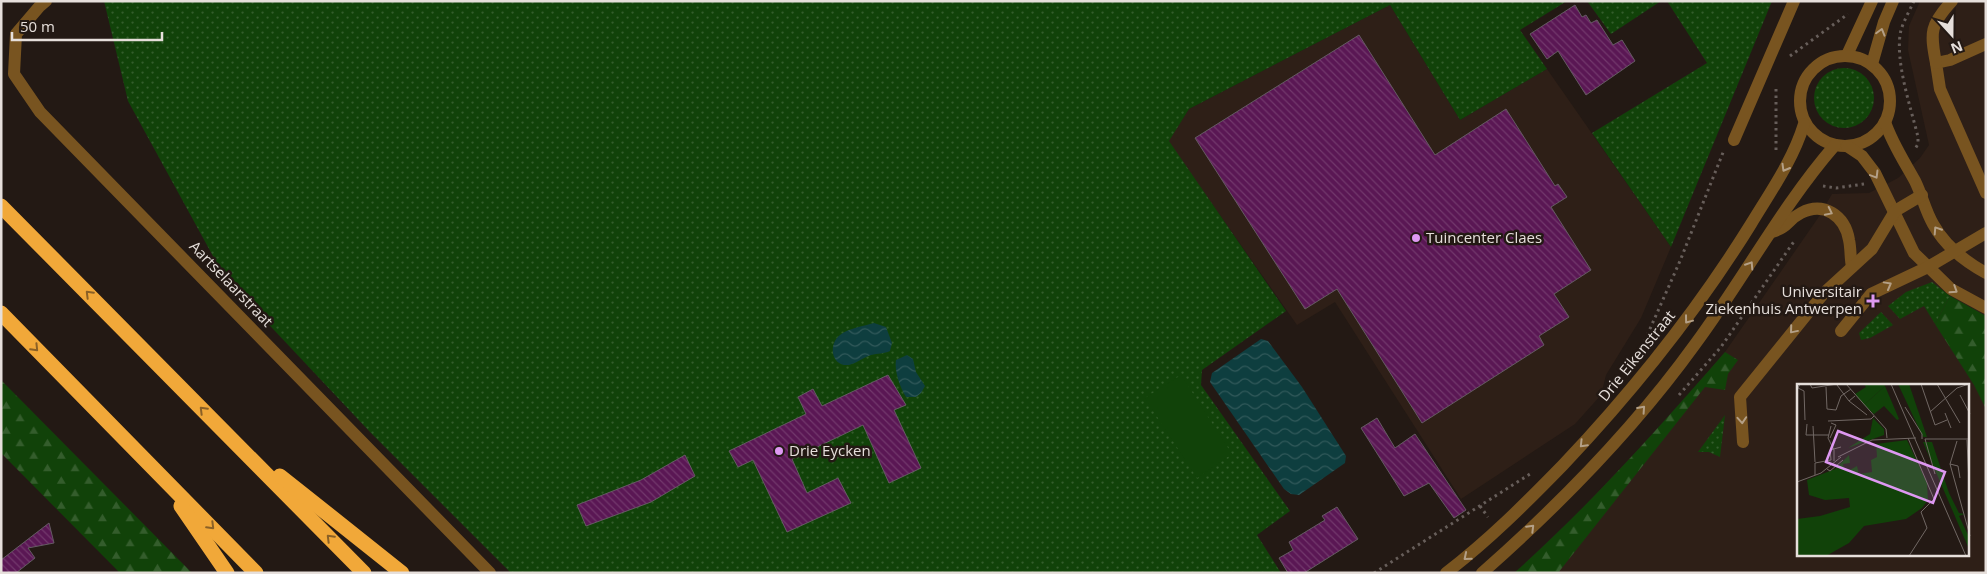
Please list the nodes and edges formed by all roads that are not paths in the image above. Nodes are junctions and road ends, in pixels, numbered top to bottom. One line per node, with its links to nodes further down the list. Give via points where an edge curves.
1 (46, 1): 36 (street, Aartselaarstraat, via 16,34 14,74 40,112)
2 (1794, 1): 12 (street)
3 (1872, 1): 7 (street)
4 (1893, 1): 9 (street, one-way to 4)
5 (1952, 1): 8 (street, via 1939,15 1931,36)
6 (1986, 44): 8 (street)
7 (1847, 55): 9 (street); 11 (street, via 1830,58 1812,69 1805,78 1799,107)
8 (1936, 63): 14 (street, via 1940,89)
9 (1872, 64): 10 (street, via 1884,78 1889,93 1889,114)
10 (1885, 122): 13 (street, via 1873,136 1857,144); 15 (street)
11 (1804, 124): 13 (street, via 1822,141); 30 (street, Drie Eikenstraat, one-way to 30, via 1787,164 1702,301 1612,412)
12 (1734, 140)
13 (1841, 145): 17 (street, one-way to 17, via 1862,156); 18 (street, via 1807,176)
14 (1986, 193)
15 (1922, 195): 17 (street); 20 (street, one-way to 15, via 1933,224)
16 (1, 206): 27 (highway, one-way to 16)
17 (1895, 211): 21 (street, via 1872,249); 22 (street, via 1914,253)
18 (1772, 232): 21 (street, one-way to 21, via 1785,228 1803,212 1823,208 1843,222); 31 (street, one-way to 18, via 1696,344)
19 (1986, 232): 20 (street)
20 (1954, 251): 22 (street); 23 (street)
21 (1852, 267): 28 (street, one-way to 28, via 1824,293 1740,397)
22 (1928, 268): 24 (street, one-way to 24, via 1951,289); 26 (street, one-way to 22, via 1871,294)
23 (1986, 273)
24 (1986, 308)
25 (1, 313): 29 (highway, one-way to 29)
26 (1841, 331)
27 (227, 434): 34 (highway, one-way to 27); 35 (highway)
28 (1744, 442)
29 (155, 470): 32 (highway); 33 (highway, one-way to 33)
30 (1538, 490): 31 (street); 37 (street, Drie Eikenstraat, one-way to 37, via 1491,536)
31 (1561, 498): 38 (street, one-way to 31)
32 (227, 573)
33 (256, 573)
34 (364, 573)
35 (402, 573)
36 (490, 573)
37 (1446, 573)
38 (1482, 573)

